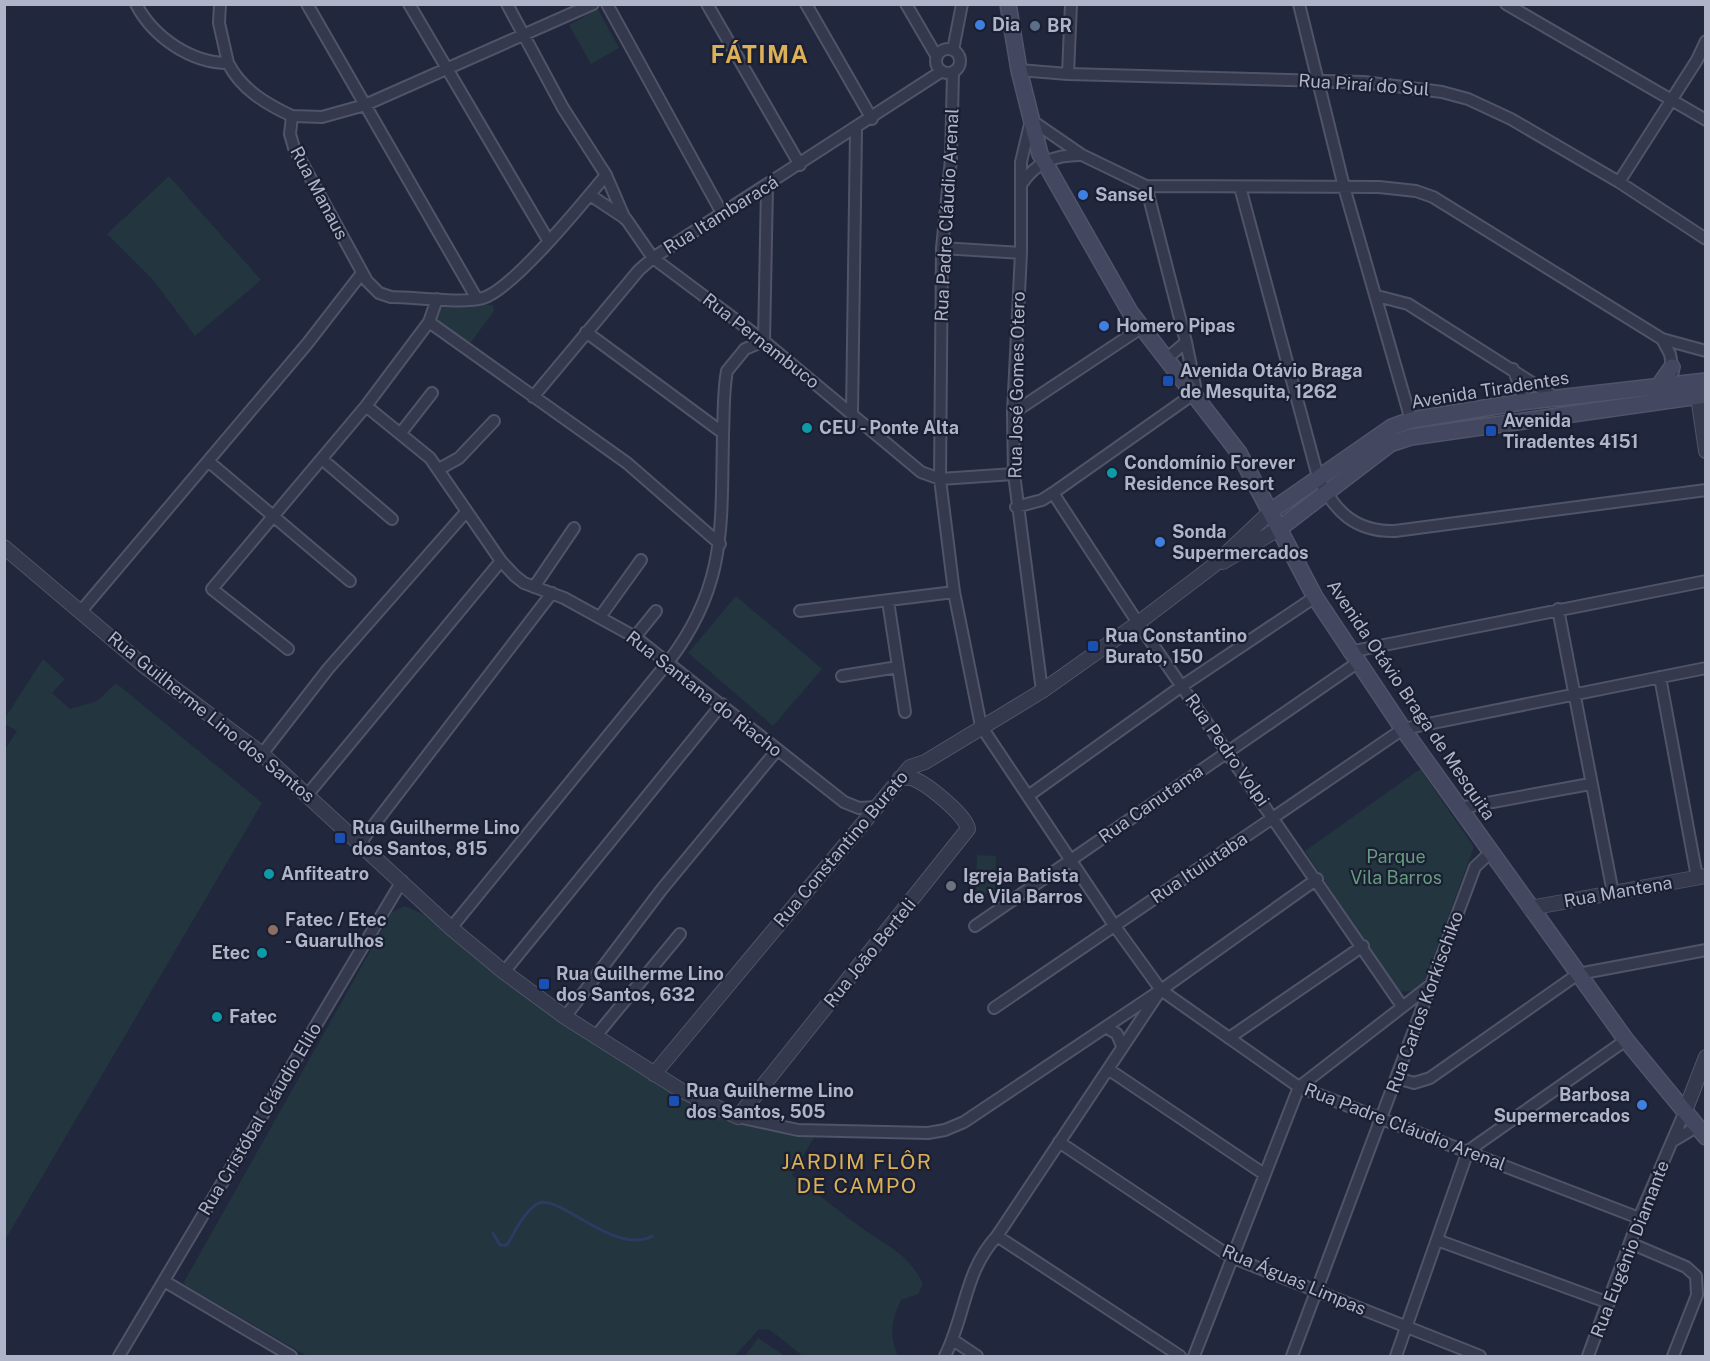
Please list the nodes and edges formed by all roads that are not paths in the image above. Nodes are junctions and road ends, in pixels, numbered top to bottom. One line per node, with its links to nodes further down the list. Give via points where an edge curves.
1 (136, 4): 20 (street, via 150,24 176,46 202,59)
2 (220, 4): 20 (street, via 219,23)
3 (307, 4): 27 (street)
4 (409, 4): 21 (street)
5 (507, 4): 16 (street)
6 (593, 4): 16 (street)
7 (607, 4): 44 (street)
8 (706, 4): 35 (street)
9 (806, 4): 29 (street)
10 (906, 4): 19 (street)
11 (962, 4): 18 (street)
12 (1008, 4): 22 (main road, Avenida Otávio Braga de Mesquita)
13 (1071, 4): 24 (street)
14 (1299, 4): 25 (street)
15 (1506, 4): 26 (street)
16 (524, 34): 21 (street); 36 (street, via 563,108)
17 (1706, 41): 26 (street)
18 (953, 50): 19 (street, via 942,51); 23 (street, via 960,63)
19 (937, 57): 23 (street, via 937,65)
20 (228, 63): 28 (street, via 262,100)
21 (447, 68): 27 (street); 47 (street)
22 (1019, 70): 24 (street, Rua Piraí do Sul); 30 (main road, Avenida Otávio Braga de Mesquita)
23 (948, 72): 29 (street, Rua Itambaracá); 48 (street, Rua Padre Cláudio Arenal, via 951,159)
24 (1068, 74): 25 (street, Rua Piraí do Sul)
25 (1317, 80): 37 (street, Rua Piraí do Sul, via 1421,87 1468,99 1511,119); 42 (street)
26 (1672, 99): 31 (street); 37 (street)
27 (365, 105): 28 (street, via 322,117); 54 (street)
28 (292, 116): 51 (street, Rua Manaus, via 290,134 294,148)
29 (872, 119): 32 (street, Rua Itambaracá)
30 (1031, 120): 33 (street); 34 (main road, Avenida Otávio Braga de Mesquita); 38 (street, Rua José Gomes Otero, via 1023,144)
31 (1706, 120)
32 (856, 130): 35 (street, Rua Itambaracá); 76 (street)
33 (1082, 155): 34 (street, via 1054,157); 39 (street)
34 (1044, 163): 38 (street, via 1030,170); 56 (main road, Avenida Otávio Braga de Mesquita)
35 (800, 165): 40 (street, Rua Itambaracá)
36 (606, 175): 43 (street); 45 (street)
37 (1619, 182): 46 (street, Rua Piraí do Sul)
38 (1020, 185): 49 (street, Rua José Gomes Otero)
39 (1146, 186): 41 (street); 60 (street)
40 (767, 187): 44 (street, Rua Itambaracá); 59 (street)
41 (1240, 187): 42 (street); 86 (street)
42 (1344, 187): 52 (street); 58 (street, via 1396,187 1433,197)
43 (590, 195): 45 (street, Rua Pernambuco); 47 (street)
44 (723, 215): 50 (street, Rua Itambaracá)
45 (626, 219): 50 (street, Rua Pernambuco)
46 (1706, 239)
47 (548, 240): 54 (street, via 520,273)
48 (942, 248): 49 (street); 87 (street, Rua Padre Cláudio Arenal)
49 (1021, 253): 75 (street, Rua José Gomes Otero)
50 (653, 258): 57 (street, Rua Itambaracá); 59 (street, Rua Pernambuco)
51 (362, 273): 53 (street, Rua Manaus, via 379,293); 83 (street)
52 (1377, 296): 64 (street, via 1408,304); 77 (street)
53 (437, 299): 54 (street, Rua Manaus); 55 (street)
54 (477, 299)
55 (429, 322): 71 (street); 74 (street)
56 (1141, 328): 62 (main road, Avenida Otávio Braga de Mesquita); 75 (street)
57 (586, 332): 71 (street, Rua Itambaracá); 79 (street)
58 (1662, 339): 61 (street); 63 (street, via 1671,354)
59 (764, 341): 76 (street, Rua Pernambuco); 79 (street, via 745,350 727,371)
60 (1186, 342): 62 (street); 69 (street, via 1195,386)
61 (1706, 351)
62 (1165, 360): 69 (main road, Avenida Otávio Braga de Mesquita)
63 (1672, 367): 66 (main road); 67 (street)
64 (1512, 369): 72 (street); 73 (street, via 1521,388)
65 (1706, 381): 67 (main road, Avenida Tiradentes)
66 (1658, 387): 67 (main road, Avenida Tiradentes); 72 (main road, Avenida Tiradentes)
67 (1676, 392): 70 (main road, Avenida Tiradentes); 90 (main road, Avenida Tiradentes, via 1411,437 1390,444)
68 (432, 393): 80 (street)
69 (1192, 395): 89 (street); 92 (main road, Avenida Otávio Braga de Mesquita, via 1234,446)
70 (1702, 395): 81 (street)
71 (533, 397): 98 (street, via 649,480)
72 (1556, 398): 73 (main road, Avenida Tiradentes)
73 (1522, 402): 77 (main road, Avenida Tiradentes)
74 (366, 406): 80 (street, Rua Santana do Riacho); 82 (street)
75 (1013, 413): 85 (street, Rua José Gomes Otero)
76 (852, 414): 87 (street, Rua Pernambuco, via 910,464)
77 (1411, 420): 86 (main road, Avenida Tiradentes, via 1392,427)
78 (494, 421): 84 (street, via 453,462)
79 (723, 433): 98 (street)
80 (400, 434): 84 (street, Rua Santana do Riacho)
81 (1706, 451)
82 (323, 460): 94 (street); 95 (street)
83 (208, 461): 94 (street); 111 (street)
84 (439, 469): 93 (street, Rua Santana do Riacho)
85 (1014, 474): 87 (street); 91 (street, Rua José Gomes Otero)
86 (1318, 477): 90 (street); 92 (main road, Avenida Tiradentes)
87 (940, 479): 106 (street, Rua Padre Cláudio Arenal)
88 (1706, 490): 90 (street, via 1379,531 1348,520)
89 (1053, 493): 91 (street); 115 (street, Rua Pedro Volpi)
90 (1325, 493): 97 (main road, Avenida Tiradentes)
91 (1017, 507): 125 (street, Rua José Gomes Otero)
92 (1271, 511): 97 (main road, Avenida Otávio Braga de Mesquita); 102 (street, Rua Constantino Burato)
93 (466, 512): 101 (street, Rua Santana do Riacho); 133 (street, via 328,669)
94 (273, 518): 103 (street); 117 (street, via 212,589)
95 (392, 519)
96 (574, 528): 105 (street)
97 (1280, 528): 102 (street, Rua Constantino Burato); 108 (main road, Avenida Otávio Braga de Mesquita)
98 (720, 544): 119 (street, via 707,599)
99 (4, 547): 111 (street, Rua Guilherme Lino dos Santos)
100 (641, 560): 114 (street)
101 (501, 561): 105 (street, Rua Santana do Riacho, via 524,584); 138 (street)
102 (1213, 566): 115 (street, Rua Constantino Burato)
103 (350, 581)
104 (1706, 581): 110 (street)
105 (534, 587): 107 (street, Rua Santana do Riacho)
106 (954, 592): 109 (street); 129 (street, Rua Padre Cláudio Arenal)
107 (552, 593): 114 (street, Rua Santana do Riacho); 145 (street)
108 (1315, 597): 118 (main road, Avenida Otávio Braga de Mesquita); 124 (street)
109 (888, 601): 113 (street); 120 (street)
110 (1558, 609): 118 (street); 126 (street)
111 (81, 610): 133 (street, Rua Guilherme Lino dos Santos, via 143,665)
112 (656, 611): 116 (street)
113 (800, 611)
114 (600, 617): 116 (street, Rua Santana do Riacho)
115 (1138, 623): 124 (street, Rua Pedro Volpi); 125 (street, Rua Constantino Burato)
116 (634, 637): 119 (street, Rua Santana do Riacho)
117 (288, 649)
118 (1353, 657): 130 (main road, Avenida Otávio Braga de Mesquita); 132 (street, Rua Canutama)
119 (669, 661): 127 (street, Rua Santana do Riacho); 155 (street)
120 (898, 667): 122 (street); 128 (street)
121 (1706, 668): 123 (street)
122 (842, 676)
123 (1660, 677): 126 (street); 148 (street)
124 (1182, 686): 132 (street, Rua Pedro Volpi); 139 (street)
125 (1042, 691): 129 (street, Rua Constantino Burato)
126 (1573, 693): 130 (street); 136 (street)
127 (722, 704): 131 (street, Rua Santana do Riacho); 159 (street)
128 (905, 712)
129 (981, 726): 134 (street, Rua Constantino Burato); 139 (street, Rua Padre Cláudio Arenal)
130 (1403, 729): 142 (main road, Avenida Otávio Braga de Mesquita); 143 (street, Rua Ituiutaba)
131 (777, 750): 140 (street, Rua Santana do Riacho); 165 (street, via 662,889)
132 (1228, 752): 143 (street, Rua Pedro Volpi); 147 (street, Rua Canutama)
133 (262, 754): 138 (street, Rua Guilherme Lino dos Santos)
134 (925, 762): 135 (street, Rua Constantino Burato, via 910,767); 137 (street, via 922,773)
135 (900, 778): 137 (street, Rua João Berteli, via 913,778); 141 (street, Rua Constantino Burato)
136 (1590, 784): 142 (street); 151 (street)
137 (933, 792): 177 (street, Rua João Berteli, via 963,817 968,827 964,836)
138 (308, 794): 145 (street, Rua Guilherme Lino dos Santos)
139 (1028, 796): 147 (street, Rua Padre Cláudio Arenal)
140 (844, 802): 141 (street, Rua Santana do Riacho, via 859,808); 144 (street, Rua Santana do Riacho, via 854,814)
141 (876, 807): 144 (street, Rua Constantino Burato)
142 (1460, 808): 146 (main road, Avenida Otávio Braga de Mesquita)
143 (1274, 817): 149 (street, Rua Pedro Volpi); 153 (street, Rua Ituiutaba)
144 (855, 831): 173 (street, Rua Constantino Burato)
145 (360, 843): 150 (street, Rua Guilherme Lino dos Santos)
146 (1491, 852): 152 (main road, Avenida Otávio Braga de Mesquita); 161 (street, Rua Carlos Korkischiko, via 1475,867)
147 (1070, 860): 153 (street, Rua Padre Cláudio Arenal); 154 (street, Rua Canutama)
148 (1701, 877): 151 (street, Rua Mantena)
149 (1317, 879): 157 (street, Rua Pedro Volpi); 162 (street, Rua Guilherme Lino dos Santos)
150 (402, 881): 155 (street, Rua Guilherme Lino dos Santos); 189 (street, Rua Cristóbal Cláudio Elilo)
151 (1613, 893): 152 (street, Rua Mantena)
152 (1530, 908): 160 (main road, Avenida Otávio Braga de Mesquita)
153 (1114, 925): 162 (street, Rua Padre Cláudio Arenal); 164 (street, Rua Ituiutaba)
154 (975, 926)
155 (451, 928): 159 (street, Rua Guilherme Lino dos Santos)
156 (680, 934): 167 (street)
157 (1363, 946): 163 (street, Rua Pedro Volpi); 168 (street)
158 (1706, 950): 160 (street)
159 (504, 972): 165 (street, Rua Guilherme Lino dos Santos)
160 (1578, 974): 169 (main road, Avenida Otávio Braga de Mesquita); 174 (street, via 1430,1078 1414,1083)
161 (1432, 984): 163 (street); 174 (street, Rua Carlos Korkischiko)
162 (1161, 990): 166 (street, Rua Guilherme Lino dos Santos); 168 (street, Rua Padre Cláudio Arenal); 170 (street)
163 (1402, 1006): 175 (street)
164 (994, 1008)
165 (565, 1017): 167 (street, Rua Guilherme Lino dos Santos)
166 (1106, 1027): 170 (street, via 1117,1034); 177 (street, Rua Guilherme Lino dos Santos, via 964,1122 945,1130 798,1130)
167 (596, 1037): 173 (street, Rua Guilherme Lino dos Santos)
168 (1229, 1038): 175 (street, Rua Padre Cláudio Arenal)
169 (1626, 1040): 176 (main road, Avenida Otávio Braga de Mesquita); 182 (street)
170 (1122, 1046): 172 (street)
171 (1706, 1057): 176 (street, Rua Eugênio Diamante)
172 (1108, 1069): 180 (street); 183 (street)
173 (654, 1074): 177 (street, Rua Guilherme Lino dos Santos)
174 (1396, 1078): 178 (street, Rua Carlos Korkischiko)
175 (1299, 1087): 178 (street, Rua Padre Cláudio Arenal); 183 (street)
176 (1685, 1111): 179 (main road, Avenida Otávio Braga de Mesquita); 181 (street, Rua Eugênio Diamante)
177 (738, 1116)
178 (1381, 1120): 182 (street, Rua Padre Cláudio Arenal); 190 (street, Rua Carlos Korkischiko)
179 (1702, 1131): 181 (street, Rua Eugênio Diamante)
180 (1059, 1142): 185 (street); 188 (street, Rua Águas Limpas)
181 (1672, 1142): 184 (street, Rua Eugênio Diamante)
182 (1468, 1151): 184 (street, Rua Padre Cláudio Arenal); 186 (street)
183 (1264, 1174): 188 (street)
184 (1639, 1218): 187 (street, Rua Eugênio Diamante)
185 (997, 1236): 193 (street, via 976,1263); 198 (street)
186 (1437, 1240): 191 (street); 192 (street)
187 (1630, 1243): 191 (street, Rua Eugênio Diamante); 204 (street, via 1686,1267 1697,1281 1697,1296)
188 (1231, 1257): 190 (street, Rua Águas Limpas); 199 (street)
189 (164, 1281): 194 (street, Rua Cristóbal Cláudio Elilo); 195 (street)
190 (1316, 1291): 192 (street, Rua Águas Limpas); 200 (street, Rua Carlos Korkischiko)
191 (1609, 1304): 203 (street, Rua Eugênio Diamante)
192 (1407, 1328): 201 (street); 202 (street, Rua Águas Limpas)
193 (953, 1340): 196 (street); 197 (street)
194 (119, 1356)
195 (291, 1356)
196 (945, 1356)
197 (977, 1356)
198 (1180, 1356)
199 (1194, 1356)
200 (1292, 1356)
201 (1396, 1356)
202 (1480, 1356)
203 (1588, 1356)
204 (1673, 1356)

